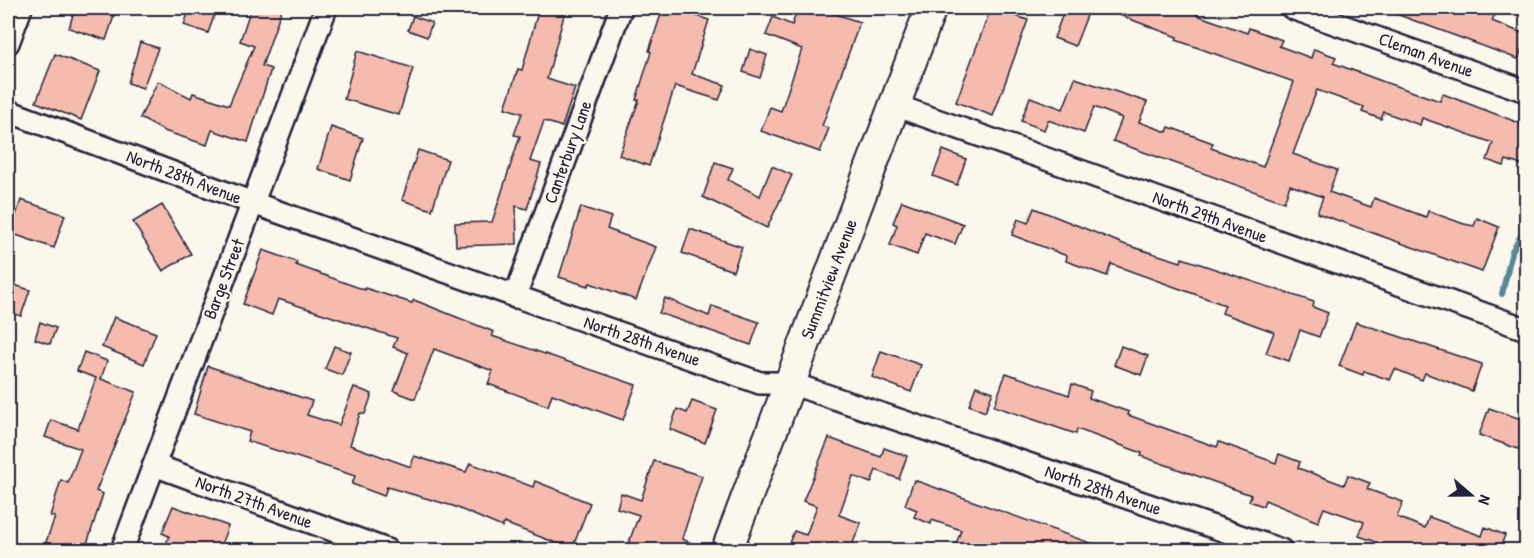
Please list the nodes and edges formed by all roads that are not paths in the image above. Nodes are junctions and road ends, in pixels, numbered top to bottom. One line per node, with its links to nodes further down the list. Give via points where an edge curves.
1 (21, 8): 6 (street)
2 (326, 8): 10 (street, Barge Street)
3 (621, 8): 11 (street, Canterbury Lane)
4 (931, 8): 8 (main road, Summitview Avenue)
5 (1292, 8): 7 (street, Cleman Avenue)
6 (8, 43)
7 (1527, 91)
8 (894, 105): 12 (street, North 29th Avenue); 13 (main road, Summitview Avenue)
9 (8, 111): 10 (street, North 28th Avenue)
10 (253, 203): 11 (street, North 28th Avenue); 14 (street, Barge Street)
11 (515, 297): 13 (street, North 28th Avenue, via 760,383)
12 (1527, 329)
13 (790, 383): 17 (main road, Summitview Avenue); 18 (street, North 28th Avenue)
14 (154, 465): 15 (street, Barge Street); 16 (street, North 27th Avenue)
15 (122, 550)
16 (387, 550)
17 (727, 550)
18 (1281, 550)

